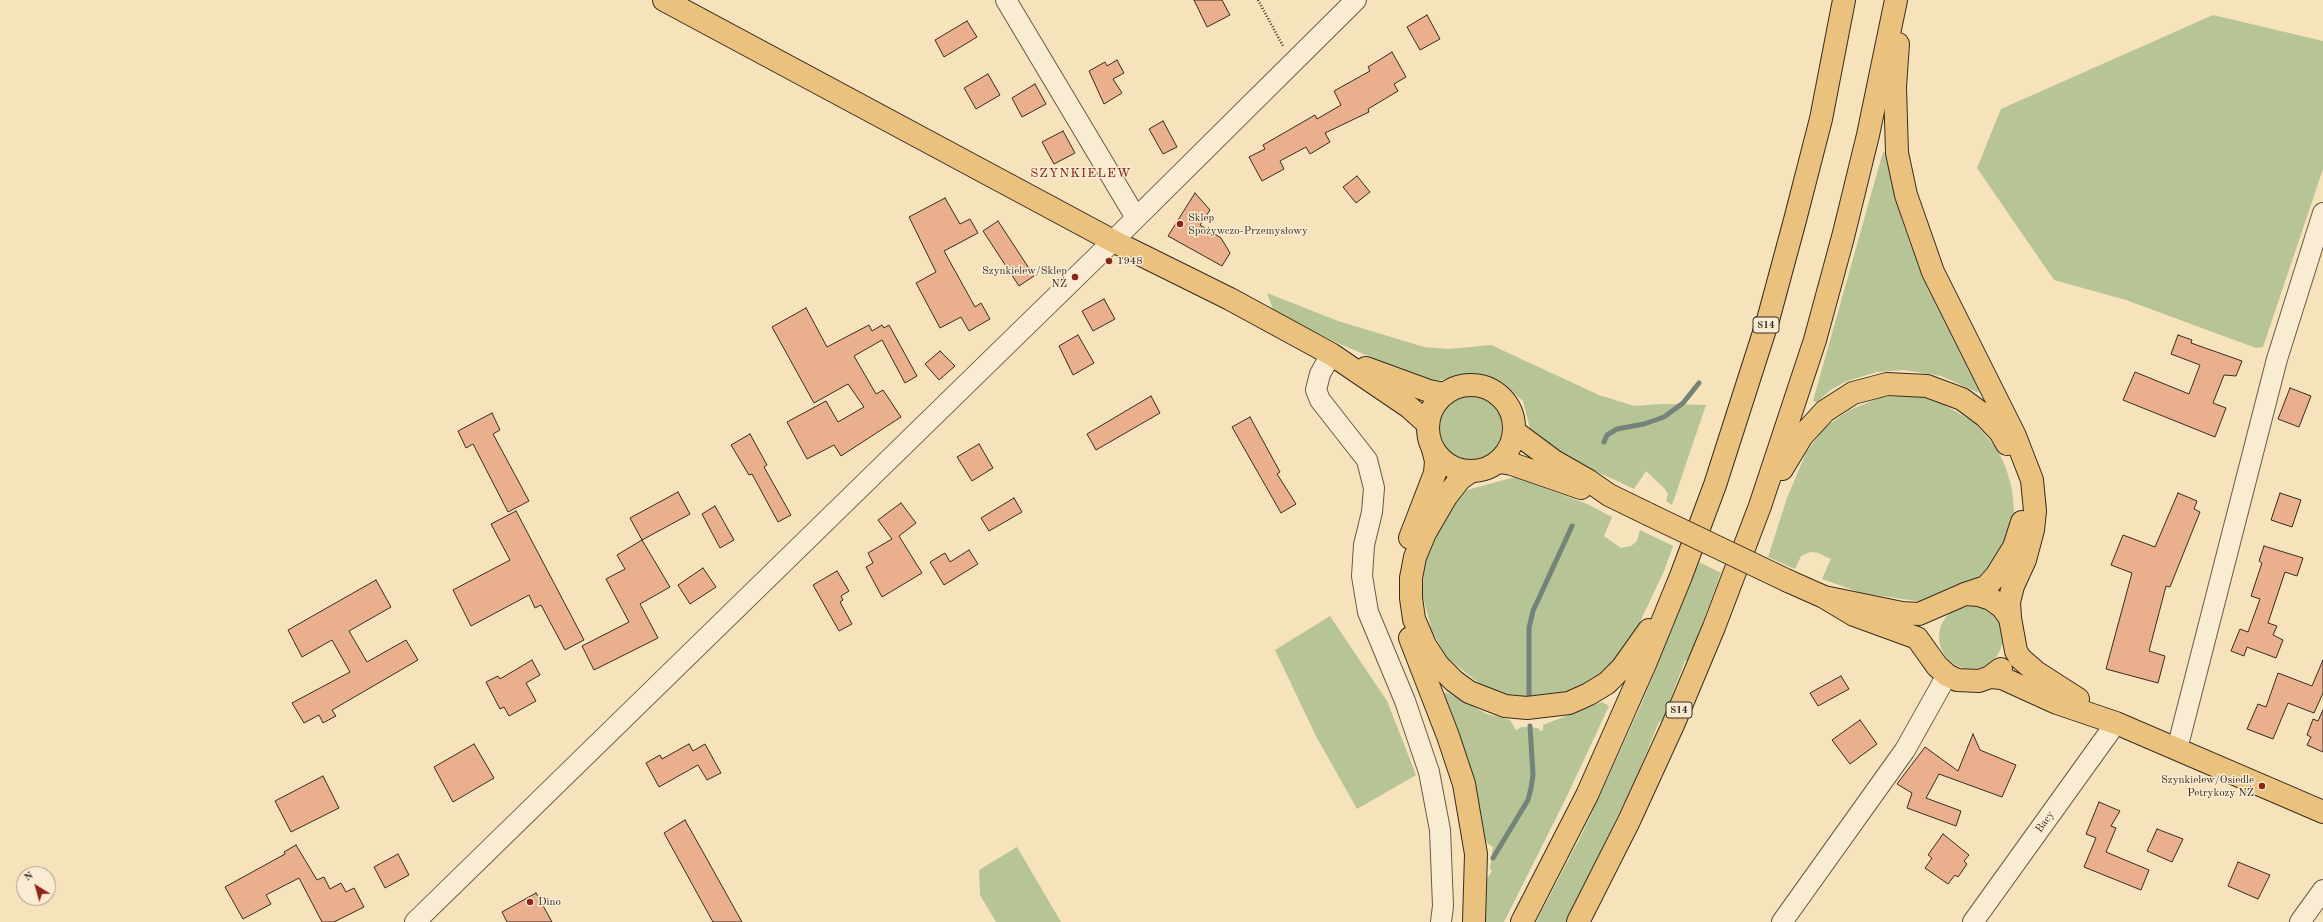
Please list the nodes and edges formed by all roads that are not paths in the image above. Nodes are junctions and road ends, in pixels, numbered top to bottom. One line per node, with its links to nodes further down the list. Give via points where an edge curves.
1 (664, 0): 9 (main road)
2 (1006, 0): 8 (street)
3 (1356, 0): 8 (street)
4 (1844, 0): 19 (main road, S14, via 1821,119 1768,320 1715,485)
5 (1896, 0): 18 (main road, S14, via 1843,237 1815,340)
6 (1902, 0): 23 (main road, via 1895,87 1897,152 1906,195 1933,272 2027,462 2035,494 2033,530 2025,560 2013,586 2009,602)
7 (2323, 212): 29 (street, via 2277,359)
8 (1136, 216): 9 (street)
9 (1113, 241): 10 (main road, via 1230,299); 32 (street)
10 (1335, 357): 11 (main road, via 1428,391); 12 (main road, via 1420,415); 33 (street, via 1320,374 1316,390 1320,400 1367,460 1374,488 1372,512 1363,553 1362,576 1368,612 1405,701 1429,772 1440,830 1443,906)
11 (1445, 394): 12 (main road, via 1431,411); 13 (main road, via 1463,386 1477,385 1490,389 1502,397 1510,408)
12 (1428, 424): 14 (main road)
13 (1515, 432): 15 (main road, via 1509,449); 17 (main road, via 1554,461)
14 (1433, 449): 16 (main road, via 1450,466); 34 (main road, via 1436,461 1434,473 1409,539 1401,570 1400,601 1406,629 1464,784 1476,854)
15 (1499, 462): 16 (main road, via 1489,468); 17 (main road)
16 (1470, 472): 19 (main road, via 1460,479 1446,497 1425,533 1415,557 1411,578 1414,619 1425,645 1438,665 1469,692 1505,706 1527,708 1569,703 1589,694 1607,683 1637,650)
17 (1609, 496): 21 (main road, bridge)
18 (1760, 506): 20 (main road, via 1802,436 1811,424 1838,402 1853,394 1887,384 1927,386 1944,391 1974,407 2000,432 2016,461 2024,502 2020,529 2005,564 1986,587); 36 (main road, S14, via 1673,725 1629,821)
19 (1679, 582): 35 (main road, S14, via 1587,795)
20 (1965, 594): 22 (main road); 23 (main road, via 1991,599 2002,607)
21 (1824, 597): 22 (main road, via 1902,613 1919,614); 25 (main road, via 1854,615 1917,638)
22 (1945, 602): 25 (main road, via 1930,620 1927,643)
23 (2010, 618): 24 (main road)
24 (2014, 642): 27 (main road, via 2009,659); 28 (main road, via 2020,658 2036,672)
25 (1930, 654): 26 (main road, via 1937,666)
26 (1947, 675): 27 (main road, via 1968,682); 37 (street, via 1901,755)
27 (1990, 677): 28 (main road, via 2002,678 2057,703)
28 (2116, 722): 29 (main road); 38 (street, Bacy)
29 (2177, 749): 30 (main road)
30 (2323, 812)
31 (2323, 890): 39 (street)
32 (415, 922)
33 (1441, 922)
34 (1474, 922)
35 (1522, 922)
36 (1578, 922)
37 (1782, 922)
38 (1973, 922)
39 (2300, 922)

